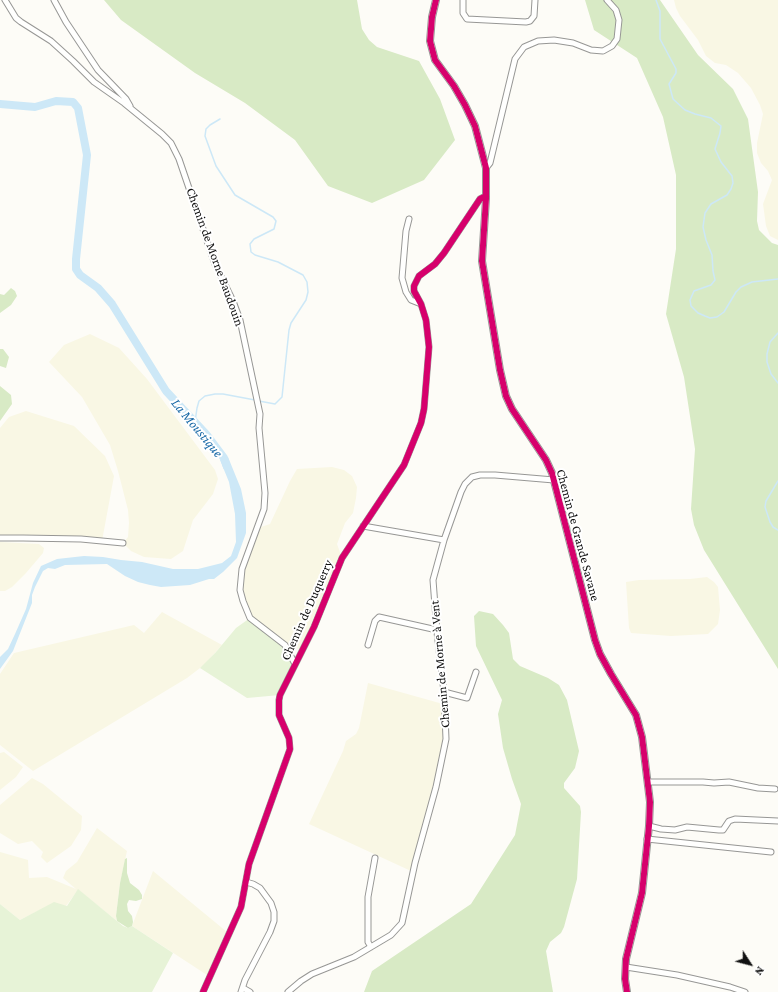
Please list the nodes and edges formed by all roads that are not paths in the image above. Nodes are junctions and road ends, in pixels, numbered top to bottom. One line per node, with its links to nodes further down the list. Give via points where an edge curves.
1 (5, 0): 7 (street, Chemin de Morne Baudouin, via 16,18 51,41 94,82)
2 (54, 0): 7 (street, via 98,70 126,99)
3 (436, 0): 8 (street, Chemin de Grande Savane, via 430,41 435,60 454,86 475,126)
4 (463, 0): 5 (street, via 463,13 467,19 526,22 534,16)
5 (534, 0)
6 (607, 0): 8 (street, via 616,10 619,20 617,38 612,46 597,51 573,43 538,41 524,47 514,59 490,163)
7 (131, 108): 19 (street, Chemin de Morne Baudouin, via 171,143 179,159 215,264 240,320 259,407 265,493 264,508 242,569 240,590 242,602 250,618 284,645)
8 (486, 168): 9 (street, Chemin de Grande Savane)
9 (486, 196): 11 (street, Chemin de Duquerry, via 480,199 435,264 419,276 414,291); 12 (street, Chemin de Grande Savane, via 482,261 506,396 546,460)
10 (409, 219): 11 (street, via 402,278 411,300)
11 (421, 304): 13 (street, Chemin de Duquerry, via 429,347 421,424 404,465)
12 (554, 480): 15 (street, Chemin de Morne à Vent, via 495,475 472,477 461,492); 22 (street, Chemin de Grande Savane, via 595,640 600,654 640,723)
13 (364, 526): 15 (street); 19 (street, Chemin de Duquerry, via 342,558 314,627)
14 (0, 538): 16 (street, via 81,539)
15 (444, 540): 17 (street, Chemin de Morne à Vent, via 433,580)
16 (123, 544)
17 (437, 630): 18 (street, via 379,618 375,621); 21 (street, Chemin de Morne à Vent)
18 (368, 645)
19 (295, 664): 29 (street, Chemin de Duquerry, via 279,700 279,715 290,738 290,749 250,860)
20 (476, 672): 21 (street, via 467,698)
21 (444, 692): 30 (street, Chemin de Morne à Vent, via 446,739 402,923 391,935)
22 (648, 782): 23 (street, via 730,782); 25 (street, Chemin de Grande Savane)
23 (775, 789)
24 (778, 821): 25 (street, via 734,819 729,821 723,830 686,827 675,830)
25 (649, 826): 26 (street, Chemin de Grande Savane)
26 (647, 839): 27 (street); 31 (street, Chemin de Grande Savane, via 642,893)
27 (771, 852)
28 (375, 858): 30 (street, via 368,897 368,942)
29 (246, 882): 32 (street, via 260,888 271,903 274,921); 33 (street, Chemin de Duquerry, via 242,907)
30 (371, 947): 35 (street, Chemin de Morne à Vent, via 354,957 312,974)
31 (626, 967): 36 (street, Chemin de Grande Savane); 37 (street, via 730,986)
32 (242, 990): 34 (street)
33 (203, 992)
34 (250, 992)
35 (288, 992)
36 (627, 992)
37 (745, 992)

